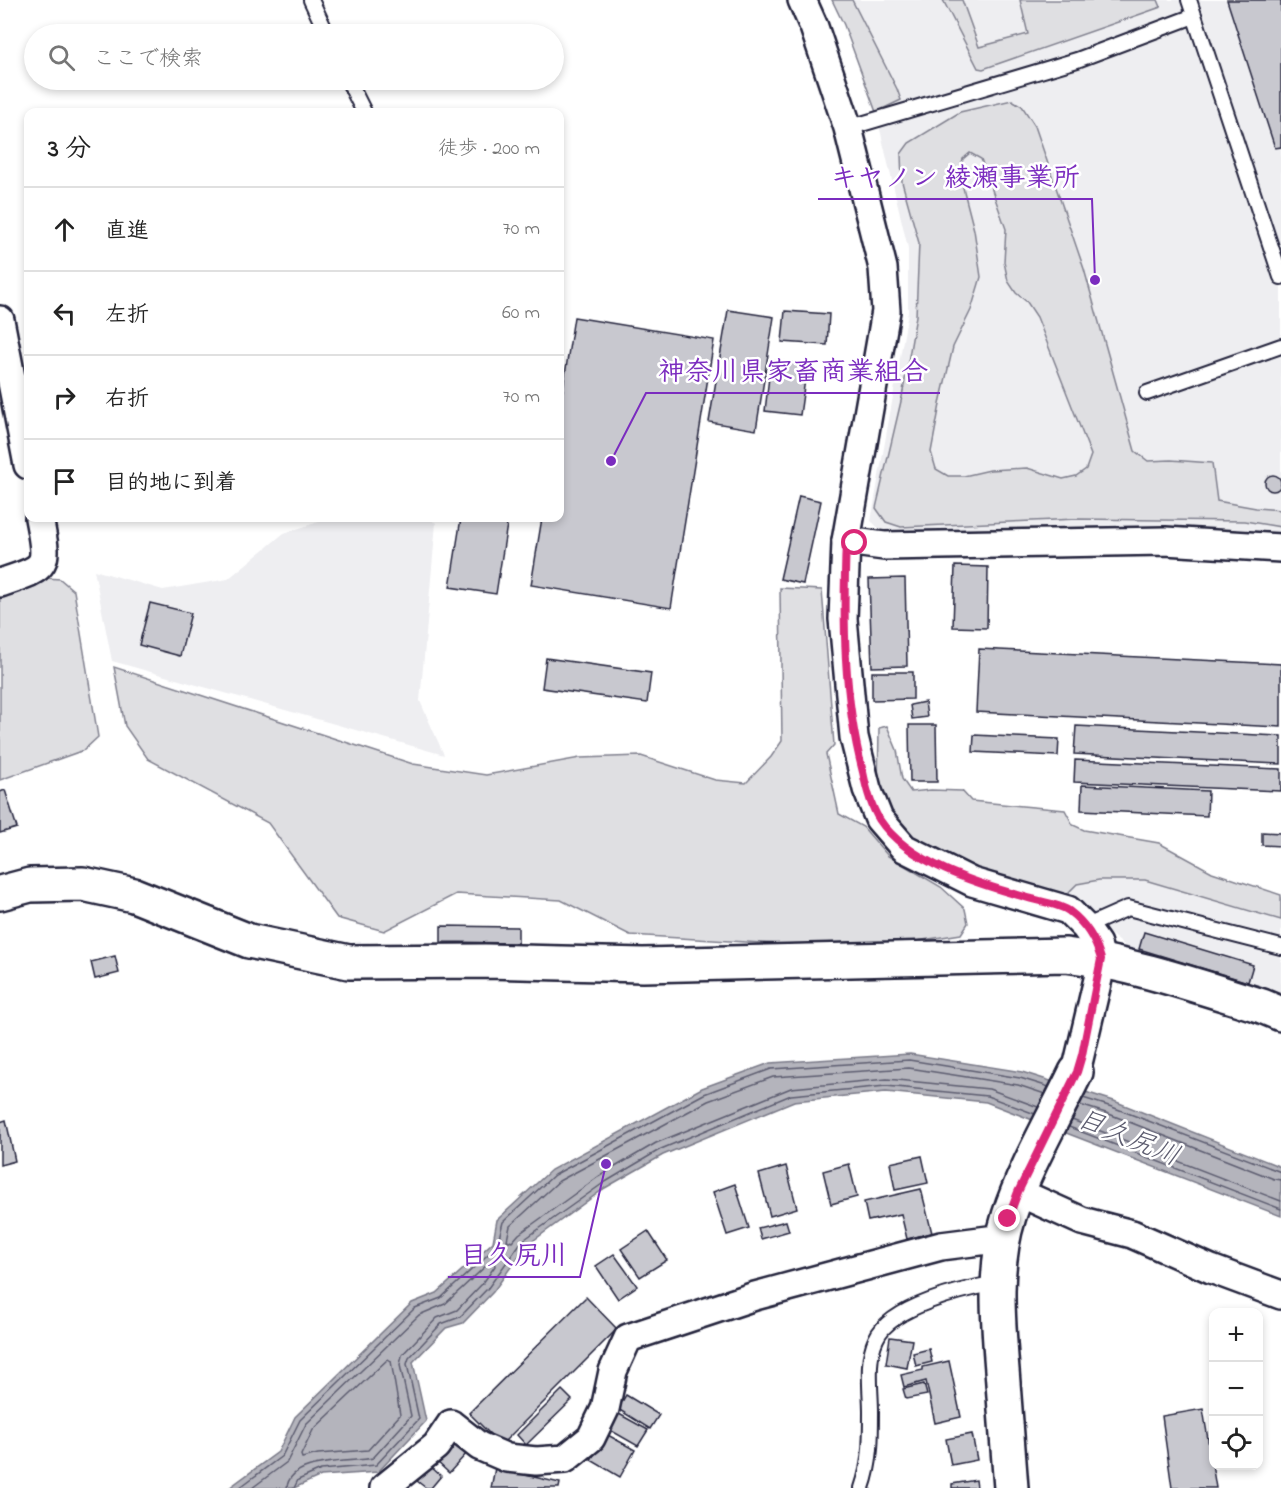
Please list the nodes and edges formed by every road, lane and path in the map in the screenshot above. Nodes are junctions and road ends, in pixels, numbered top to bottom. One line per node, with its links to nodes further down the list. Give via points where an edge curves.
1 (311, 0): 5 (lane)
2 (802, 0): 8 (street)
3 (1189, 0): 4 (lane)
4 (1194, 16): 8 (lane, via 1077,60); 9 (lane)
5 (322, 24)
6 (353, 90): 7 (lane)
7 (362, 108)
8 (848, 128): 15 (street, via 883,268 886,311)
9 (1281, 277)
10 (0, 320): 13 (street)
11 (1281, 346): 12 (lane)
12 (1147, 393)
13 (24, 444)
14 (40, 522): 17 (street, via 43,562 34,571)
15 (846, 541): 16 (street, via 884,546 1165,541); 19 (street, via 843,619 854,737 879,819 904,848 972,882 1068,910)
16 (1281, 548)
17 (0, 582)
18 (0, 893): 21 (street, via 30,885 83,884 134,894 249,941 349,962 643,964 1066,954)
19 (1085, 927): 20 (lane, via 1128,909); 21 (street, via 1097,944)
20 (1281, 947)
21 (1101, 959): 22 (street); 23 (street)
22 (1281, 1014)
23 (1077, 1072): 24 (street)
24 (1022, 1183): 25 (street); 27 (street, via 1082,1221 1132,1234)
25 (1004, 1239): 26 (street); 28 (street, via 941,1246 755,1296 628,1338 613,1371 606,1409 591,1438 566,1459 507,1458 479,1446 451,1424 436,1446)
26 (998, 1283): 29 (lane, via 917,1306 891,1321 876,1338 870,1359 871,1443); 30 (street)
27 (1281, 1295)
28 (384, 1488)
29 (861, 1488)
30 (1011, 1488)

